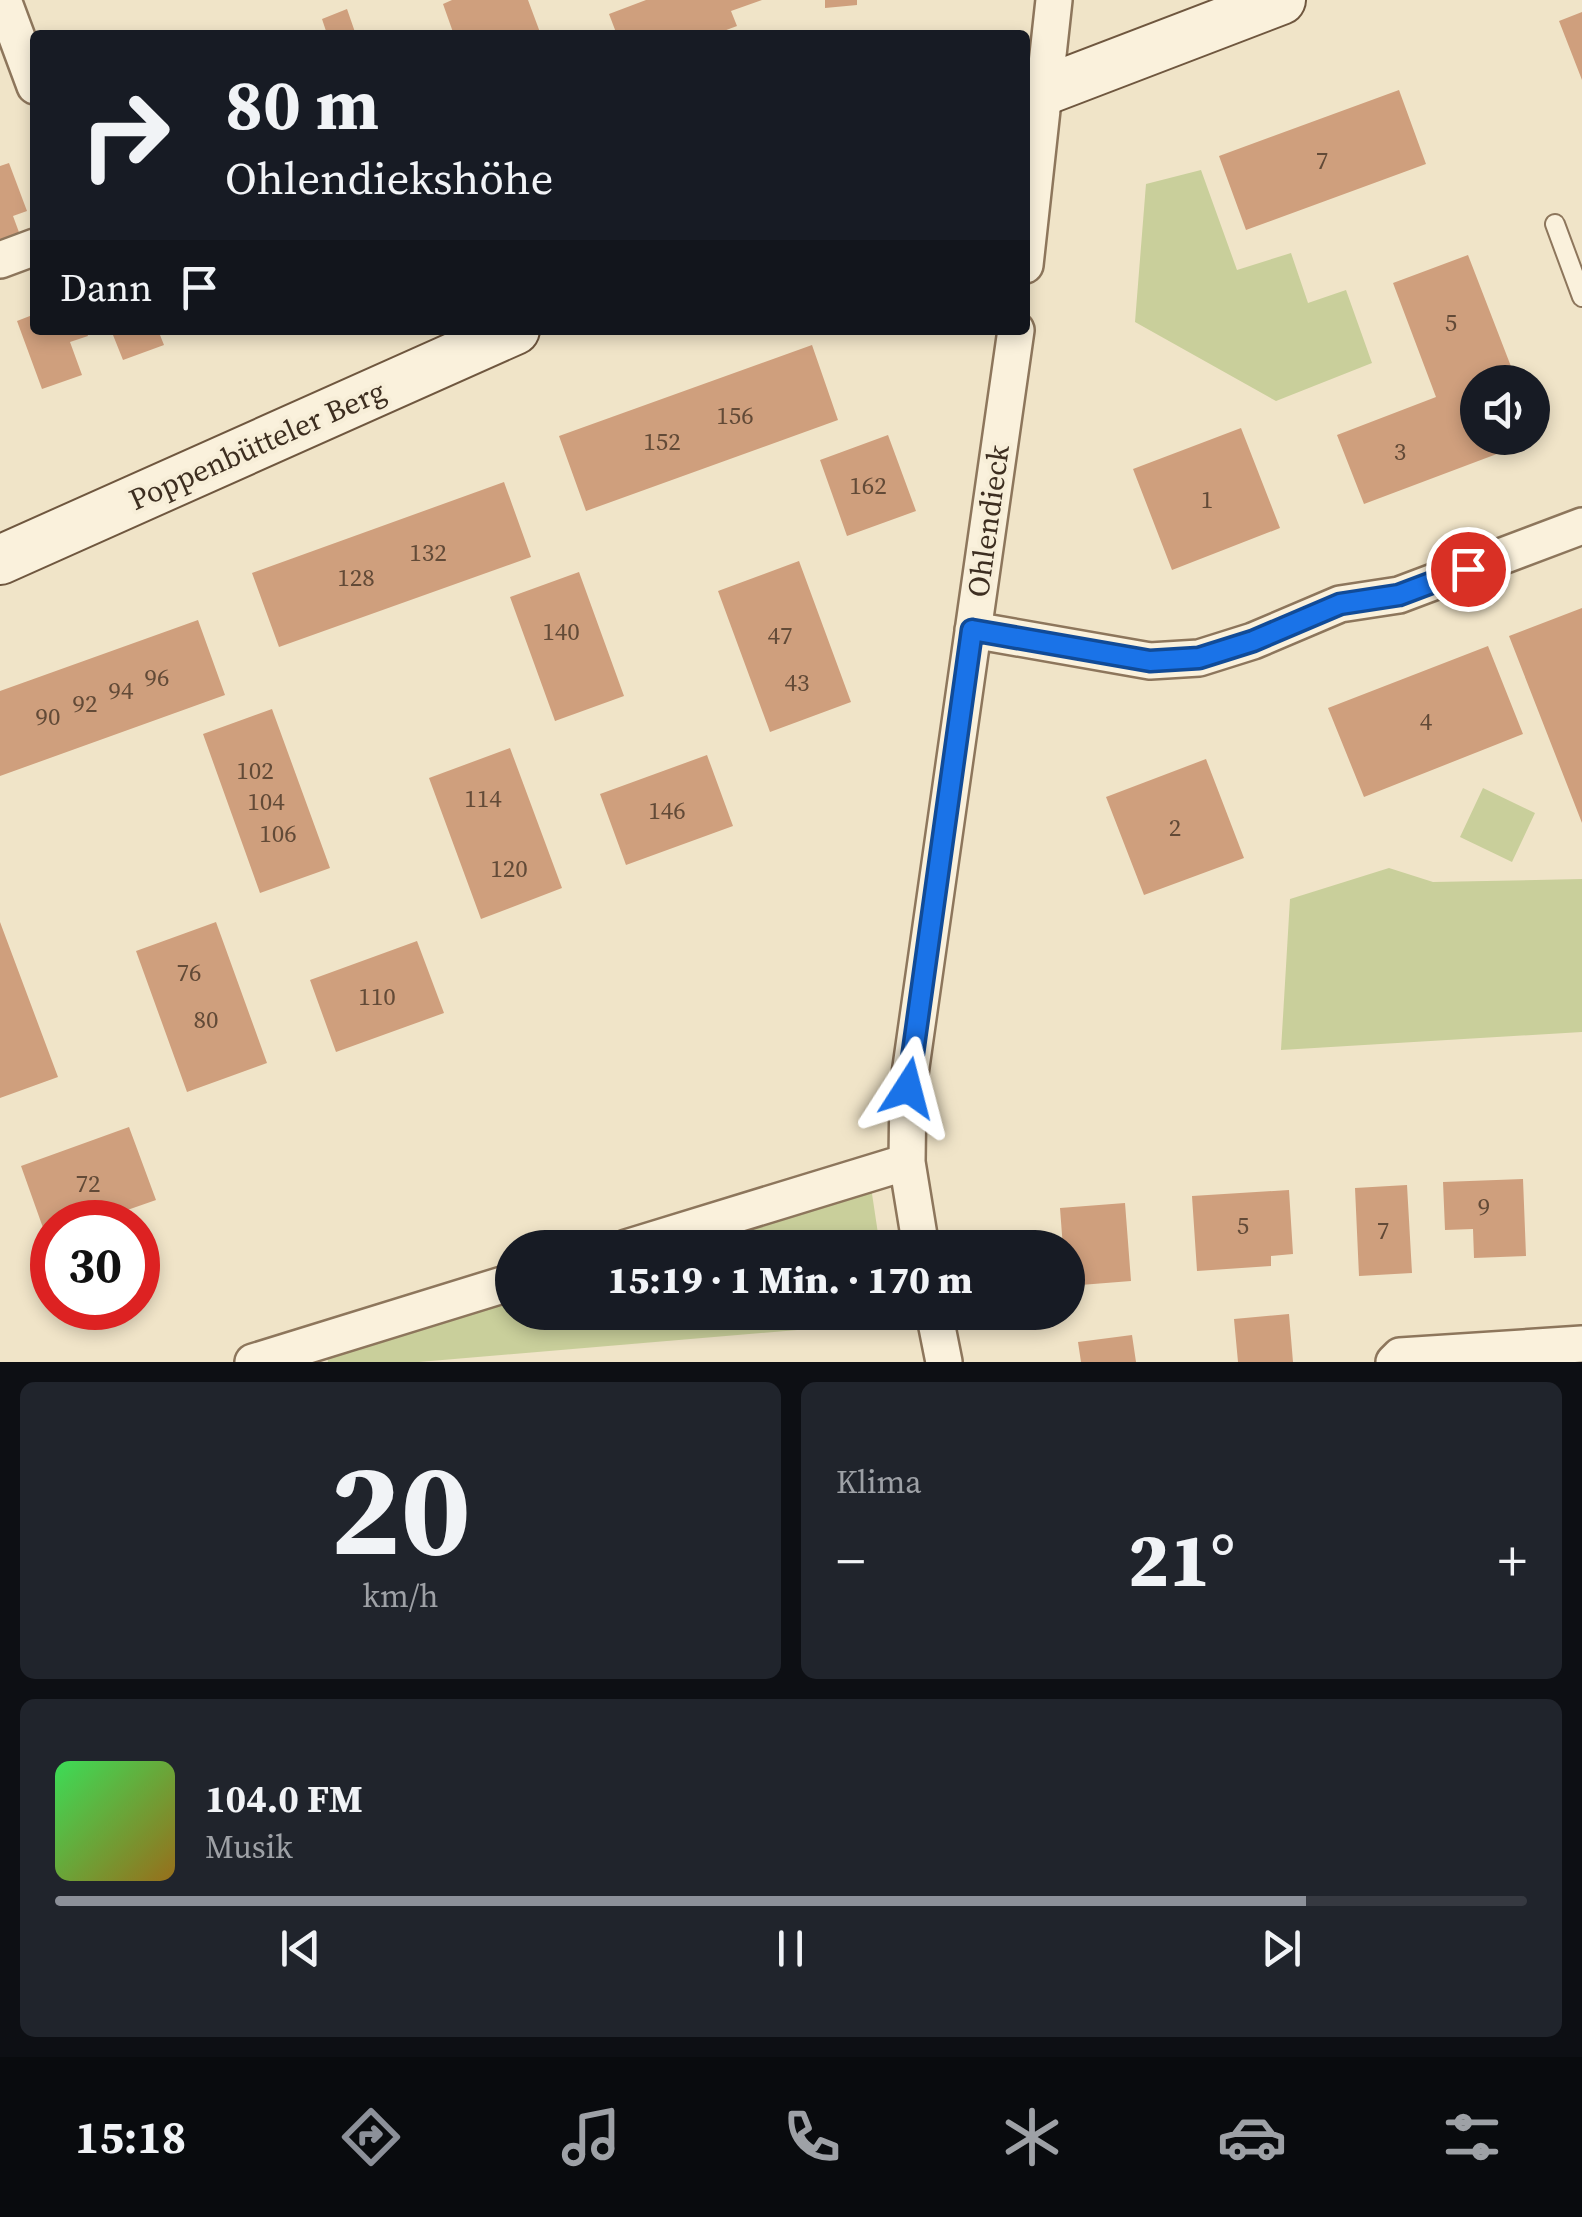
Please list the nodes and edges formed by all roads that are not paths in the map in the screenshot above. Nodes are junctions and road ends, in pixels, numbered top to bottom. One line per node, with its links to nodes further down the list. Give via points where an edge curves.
1 (3, 0): 4 (street)
2 (1054, 0): 5 (street)
3 (1281, 0): 5 (main road)
4 (30, 73)
5 (1036, 93): 6 (street)
6 (1030, 186)
7 (1555, 224): 10 (lane)
8 (30, 249): 9 (street)
9 (0, 260)
10 (1582, 296)
11 (504, 335): 14 (main road, Poppenbütteler Berg)
12 (1015, 335): 15 (street, Ohlendieck)
13 (1582, 526): 15 (street, via 1399,595 1340,604 1199,658 1150,661)
14 (0, 560)
15 (972, 630): 16 (street, Ohlendieck, via 908,1088)
16 (908, 1162): 17 (street); 18 (street, Ohlendieck)
17 (685, 1230)
18 (918, 1230)
19 (495, 1287): 22 (street)
20 (938, 1330): 23 (street)
21 (1582, 1344): 24 (street, via 1400,1356)
22 (253, 1362)
23 (944, 1362)
24 (1394, 1362)

